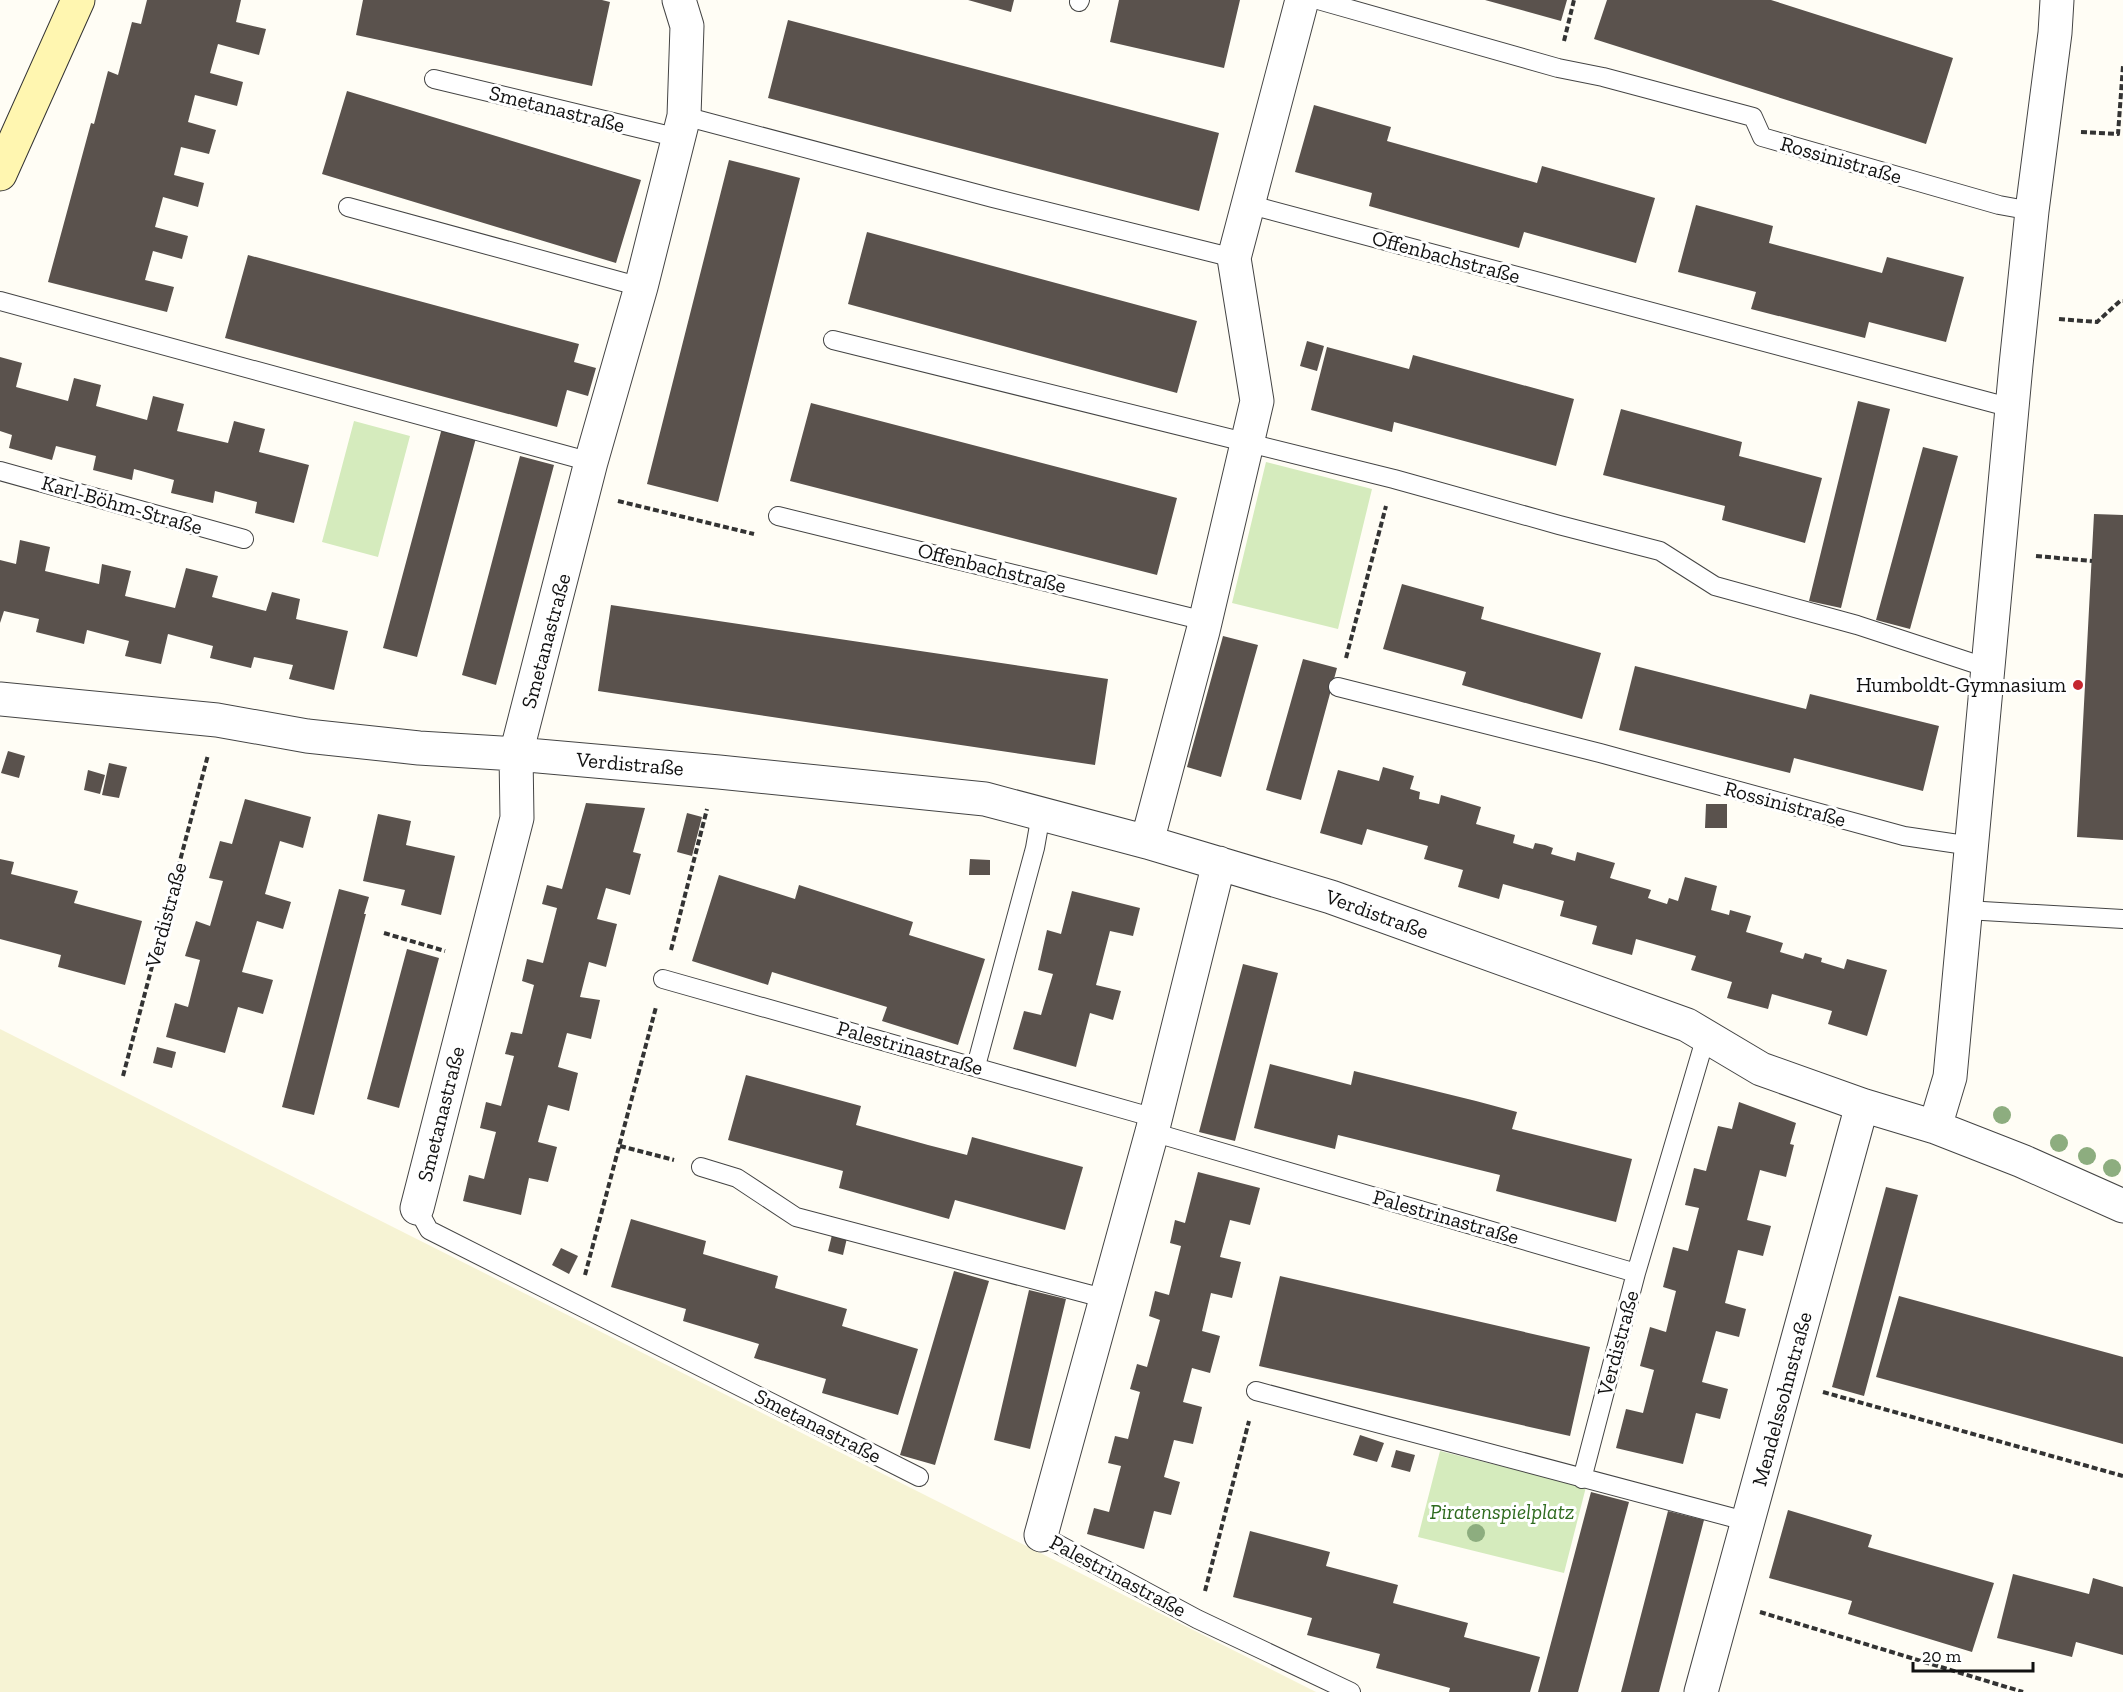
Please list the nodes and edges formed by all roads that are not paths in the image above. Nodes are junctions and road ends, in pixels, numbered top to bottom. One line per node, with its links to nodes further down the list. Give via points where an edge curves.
1 (78, 0): 8 (street)
2 (680, 0): 7 (street, Smetanastraße, via 687,26)
3 (1302, 0): 10 (street)
4 (1318, 0): 12 (lane, Rossinistraße, via 1558,68 1753,117 1762,137)
5 (2057, 0): 12 (street)
6 (434, 79): 7 (lane, Smetanastraße)
7 (681, 127): 13 (lane, Smetanastraße, via 904,174); 14 (street, Smetanastraße)
8 (8, 135): 9 (street)
9 (0, 174)
10 (1247, 204): 13 (street); 17 (lane, Offenbachstraße)
11 (348, 207): 14 (lane)
12 (2032, 211): 17 (street)
13 (1234, 258): 18 (street, via 1257,401)
14 (641, 287): 20 (street, Smetanastraße)
15 (0, 301): 20 (lane, via 210,358)
16 (833, 340): 18 (lane)
17 (2012, 408): 24 (street)
18 (1249, 443): 23 (street); 24 (lane, via 1660,551 1715,586 1857,625)
19 (0, 471): 22 (lane, Karl-Böhm-Straße)
20 (588, 477): 27 (street, Smetanastraße)
21 (778, 516): 23 (lane, Offenbachstraße)
22 (244, 539)
23 (1205, 621): 29 (street)
24 (1988, 668): 30 (street)
25 (1338, 687): 30 (lane, Rossinistraße, via 1904,836)
26 (0, 699): 27 (street, Verdistraße, via 217,720 307,736 419,748)
27 (516, 754): 28 (street, Verdistraße, via 985,799); 42 (street, Smetanastraße, via 517,818)
28 (1041, 814): 29 (street, Verdistraße); 36 (lane)
29 (1148, 842): 31 (street, Verdistraße)
30 (1972, 846): 32 (street)
31 (1219, 862): 35 (street, Verdistraße, via 1342,901 1687,1025); 38 (street, Palestrinastraße)
32 (1966, 910): 33 (lane); 39 (street, via 1950,1077)
33 (2123, 919)
34 (663, 980): 36 (lane, Palestrinastraße)
35 (1706, 1036): 37 (street, Verdistraße, via 1761,1069); 43 (lane, Verdistraße)
36 (976, 1066): 38 (lane, Palestrinastraße)
37 (1862, 1105): 39 (street, Verdistraße); 48 (street, Mendelssohnstraße)
38 (1154, 1125): 43 (lane, Palestrinastraße); 44 (street, Palestrinastraße)
39 (1935, 1126): 41 (street, Verdistraße)
40 (700, 1167): 44 (lane, via 737,1178 796,1217)
41 (2123, 1206)
42 (417, 1208): 46 (lane, Smetanastraße, via 429,1230)
43 (1636, 1273): 47 (lane, Verdistraße)
44 (1107, 1299): 49 (street, Palestrinastraße)
45 (1256, 1391): 47 (lane)
46 (919, 1477)
47 (1582, 1479): 48 (lane)
48 (1749, 1522): 51 (street, Mendelssohnstraße)
49 (1041, 1535): 50 (lane, Palestrinastraße, via 1197,1618)
50 (1351, 1692)
51 (1701, 1692)

